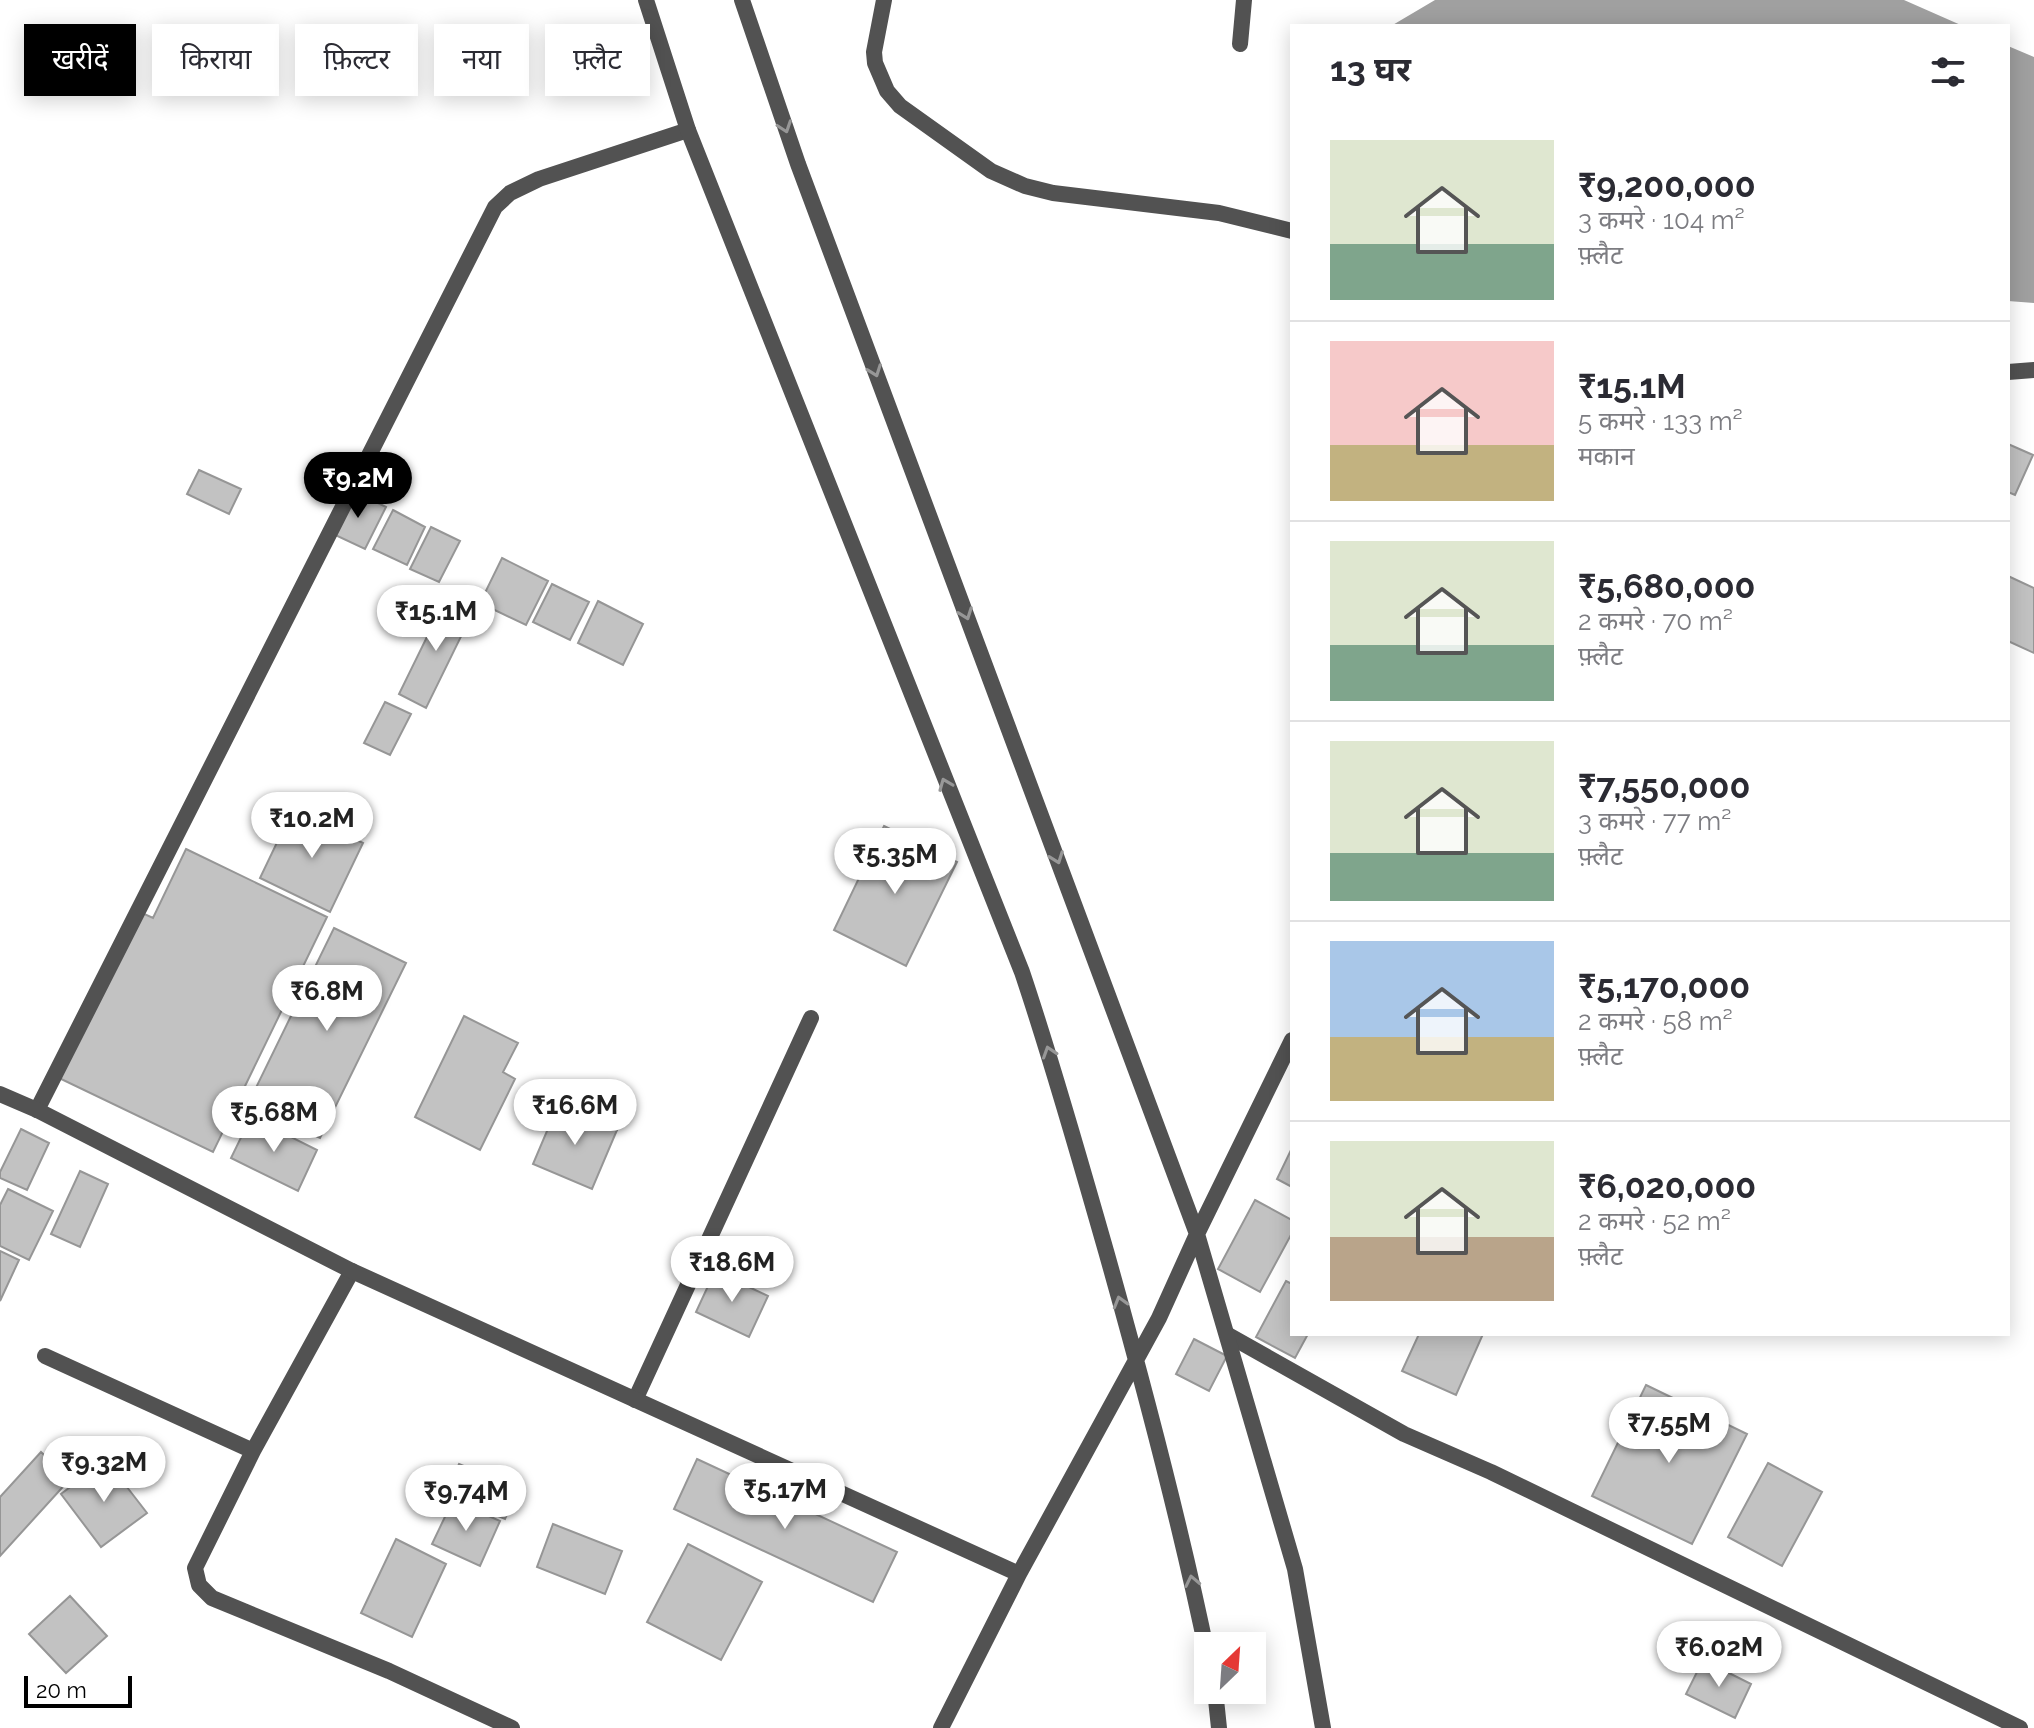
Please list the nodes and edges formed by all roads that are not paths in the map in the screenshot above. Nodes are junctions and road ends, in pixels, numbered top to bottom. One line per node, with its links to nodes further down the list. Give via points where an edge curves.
1 (646, 0): 6 (street)
2 (742, 0): 14 (street, one-way to 14, via 798,164)
3 (884, 0): 7 (street, via 874,52 887,91 991,171 1053,193 1219,213)
4 (1244, 0): 5 (street)
5 (1240, 44)
6 (688, 130): 13 (street, via 539,179 495,207); 18 (street, one-way to 6, via 1022,972)
7 (1290, 231)
8 (2034, 370): 9 (street)
9 (2010, 372)
10 (811, 1018): 19 (street)
11 (1290, 1044): 14 (street)
12 (0, 1094): 13 (street)
13 (37, 1110): 15 (street)
14 (1197, 1234): 16 (street); 18 (street)
15 (352, 1271): 19 (street); 20 (street)
16 (1228, 1335): 27 (street, via 1295,1569); 28 (street, via 1404,1434)
17 (45, 1356): 20 (street)
18 (1136, 1358): 21 (street); 22 (street, one-way to 18)
19 (635, 1400): 21 (street)
20 (253, 1451): 24 (street, via 195,1568 199,1585 212,1598)
21 (1019, 1574): 25 (street)
22 (1203, 1632)
23 (1216, 1704): 26 (street)
24 (512, 1728)
25 (941, 1728)
26 (1219, 1728)
27 (1323, 1728)
28 (2020, 1728)

